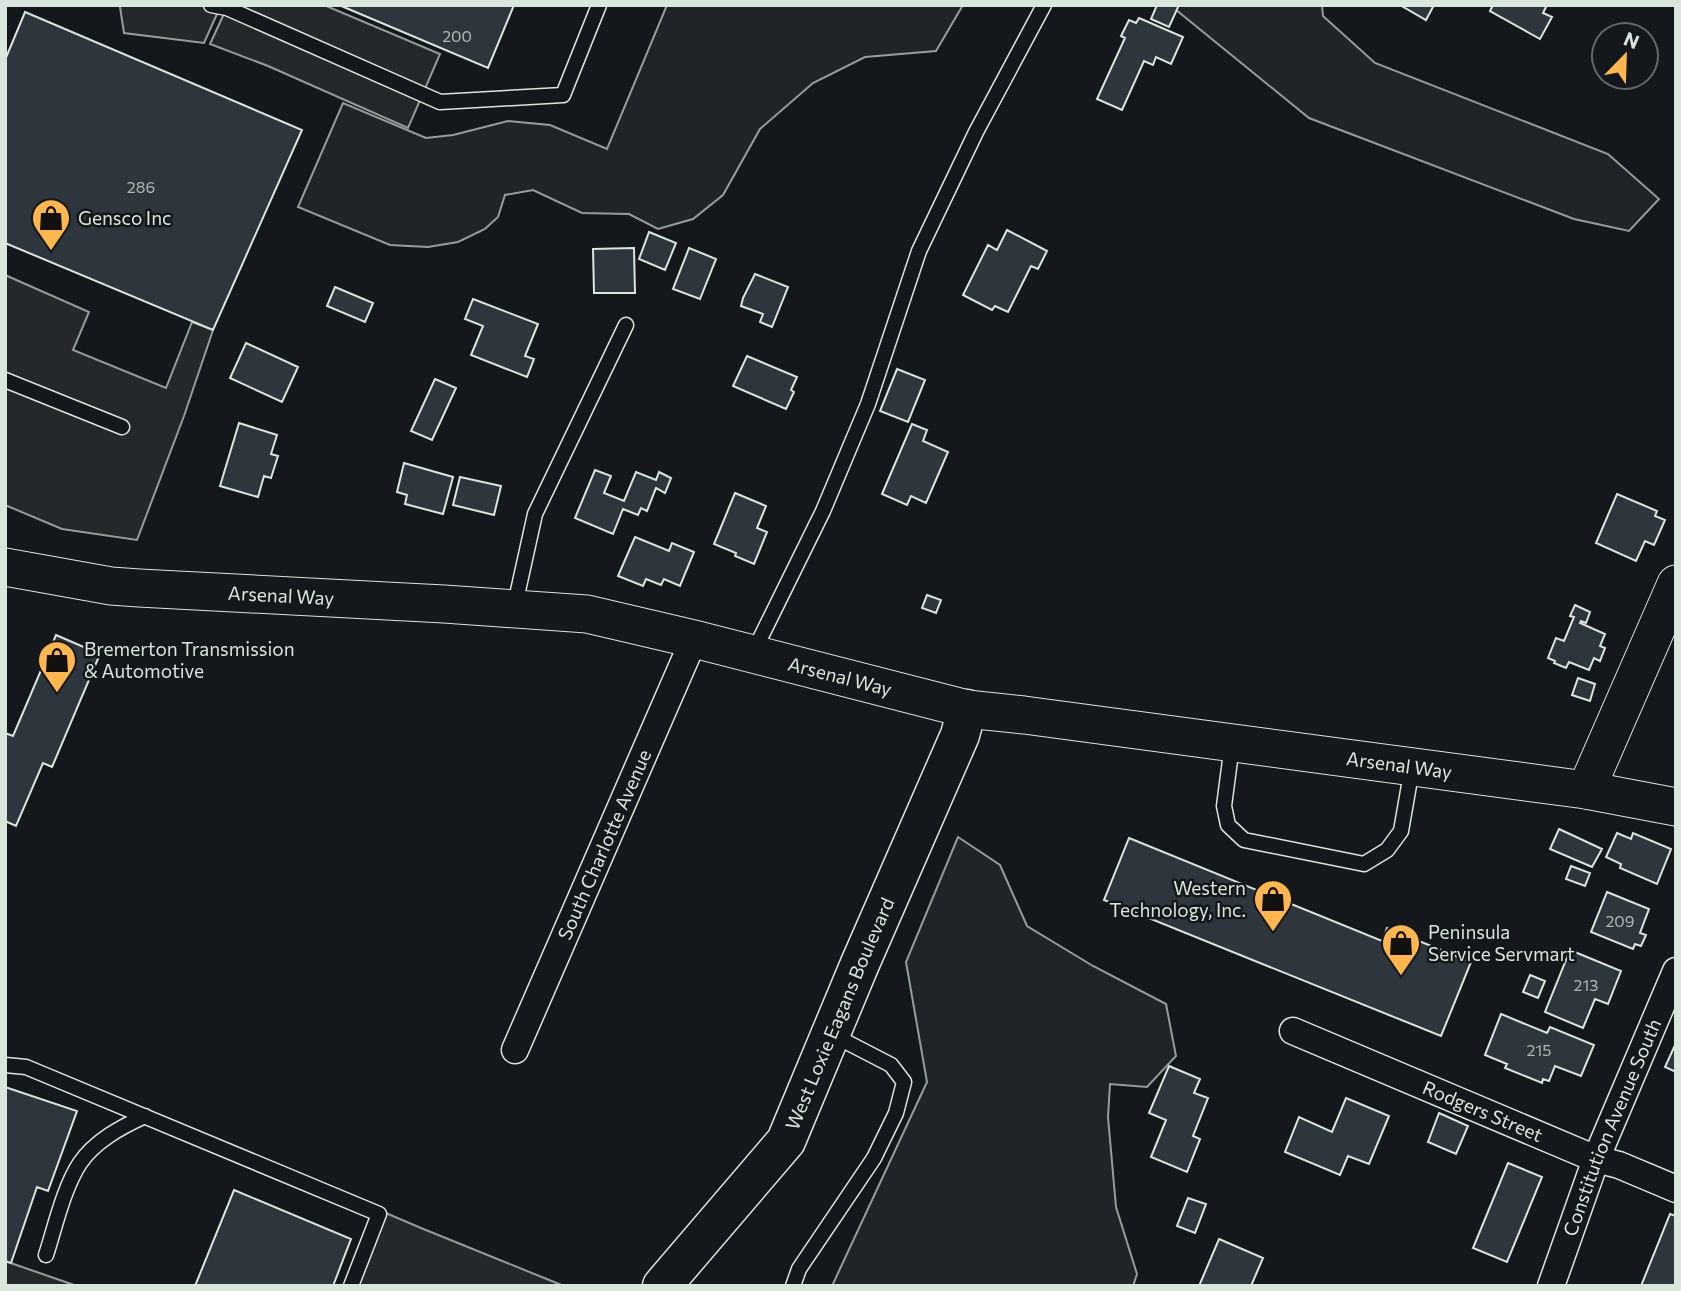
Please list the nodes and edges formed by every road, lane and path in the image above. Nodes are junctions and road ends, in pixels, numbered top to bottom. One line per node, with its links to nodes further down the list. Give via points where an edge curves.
1 (211, 5): 2 (lane, via 440,102 563,95)
2 (599, 5)
3 (1044, 5): 11 (lane, via 919,251 868,404 823,511)
4 (625, 325): 9 (lane, via 535,513)
5 (5, 380): 6 (lane)
6 (122, 427)
7 (5, 567): 9 (main road, Arsenal Way, via 111,586)
8 (1676, 584): 15 (main road)
9 (514, 610): 10 (main road, Arsenal Way, via 587,614)
10 (694, 639): 11 (main road, Arsenal Way); 20 (street, South Charlotte Avenue)
11 (752, 654): 12 (main road, Arsenal Way)
12 (967, 709): 13 (main road, Arsenal Way); 19 (main road, West Loxie Eagans Boulevard, via 960,735)
13 (1232, 743): 14 (main road, Arsenal Way); 14 (lane, via 1224,806 1228,825 1244,841 1364,864 1387,850 1401,831)
14 (1412, 767): 15 (main road, Arsenal Way)
15 (1586, 790): 16 (main road, Arsenal Way)
16 (1676, 807)
17 (1676, 971): 23 (street, Constitution Avenue South)
18 (1293, 1031): 23 (street, Rodgers Street)
19 (831, 1034): 27 (main road, West Loxie Eagans Boulevard, via 786,1141); 28 (lane, via 891,1065 904,1082 896,1113 874,1158 799,1269)
20 (515, 1050)
21 (5, 1065): 22 (lane, via 26,1067)
22 (145, 1116): 25 (lane, via 103,1140 80,1162); 26 (lane, via 379,1214)
23 (1596, 1159): 24 (street, Rodgers Street); 29 (street, Constitution Avenue South)
24 (1676, 1189)
25 (46, 1255)
26 (351, 1286)
27 (662, 1286)
28 (793, 1286)
29 (1551, 1286)

